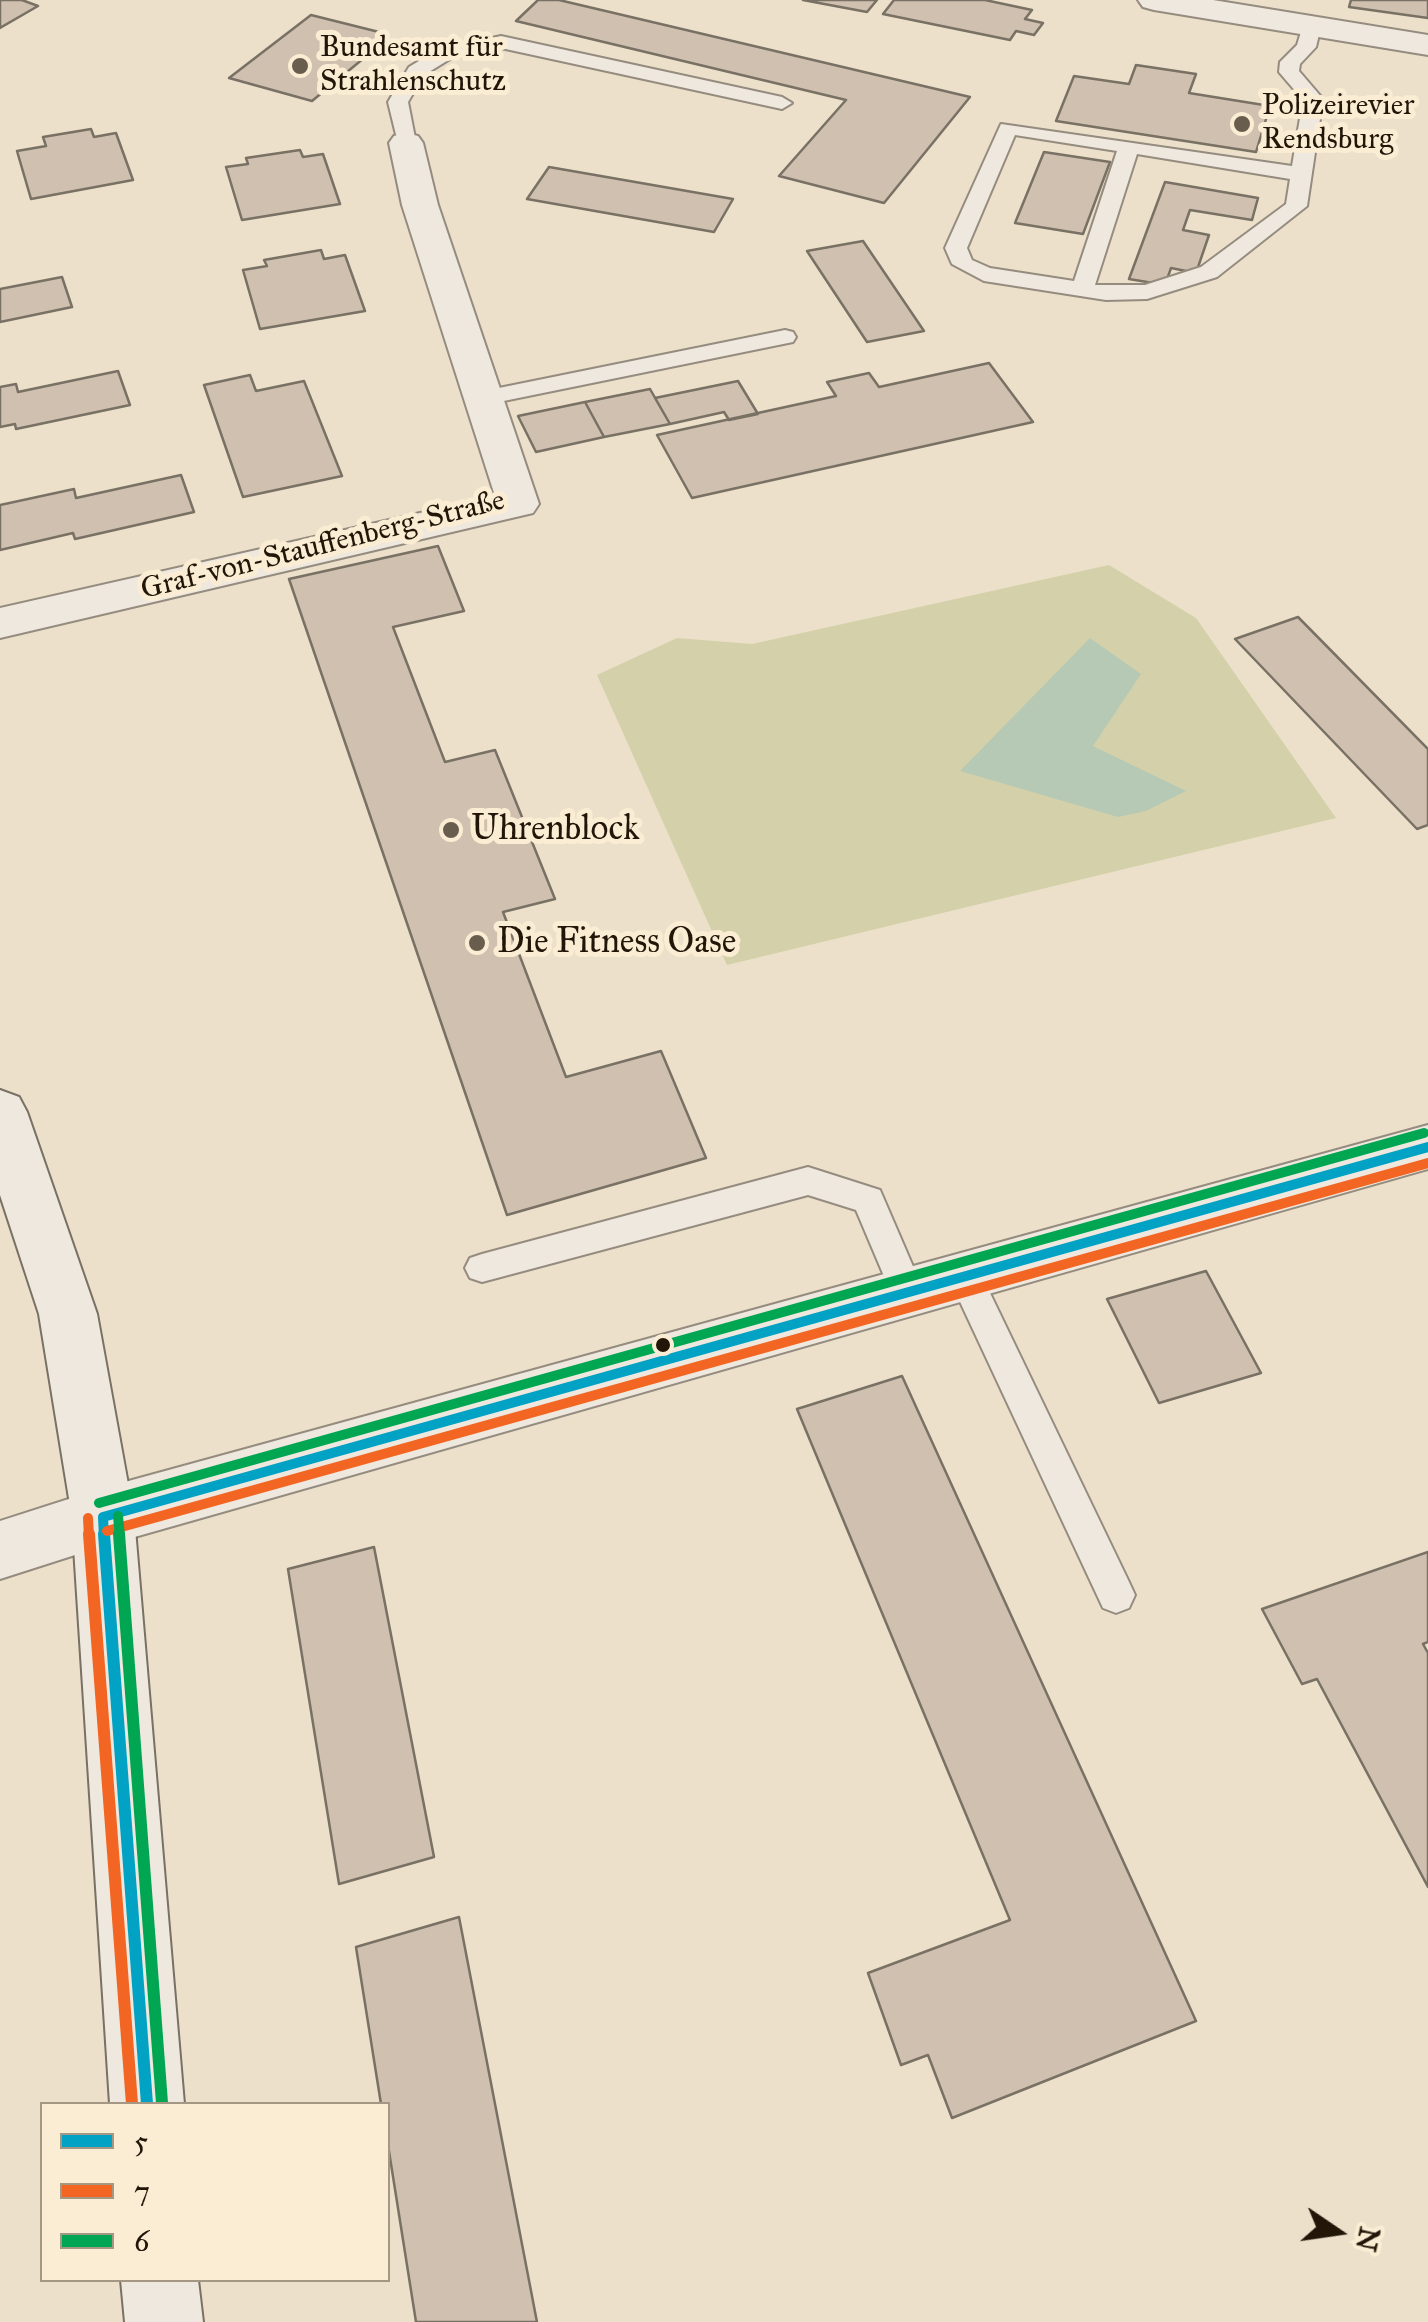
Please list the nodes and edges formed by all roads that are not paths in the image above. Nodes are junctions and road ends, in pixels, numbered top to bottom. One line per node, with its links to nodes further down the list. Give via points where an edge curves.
1 (1154, 0): 2 (street)
2 (1311, 26): 3 (street); 7 (lane, via 1289,72 1313,99)
3 (1428, 45)
4 (782, 102): 5 (lane, via 501,42 444,54 416,71 398,102)
5 (406, 143): 10 (street, Graf-von-Stauffenberg-Straße)
6 (1129, 147): 7 (lane); 8 (lane); 8 (lane, via 1008,128 956,248 963,264 984,274)
7 (1300, 174): 8 (lane, via 1296,206 1209,272 1147,292)
8 (1082, 290)
9 (785, 337): 10 (lane)
10 (484, 398): 11 (street, Graf-von-Stauffenberg-Straße, via 518,504)
11 (0, 624)
12 (0, 1112): 17 (street, via 68,1314)
13 (1428, 1147): 15 (street)
14 (482, 1268): 16 (lane, via 808,1181 868,1200)
15 (965, 1276): 16 (street); 19 (lane)
16 (907, 1292): 17 (street)
17 (103, 1517): 18 (street); 20 (street)
18 (0, 1550)
19 (1116, 1595)
20 (147, 2102)
21 (160, 2282): 22 (street)
22 (164, 2322)

